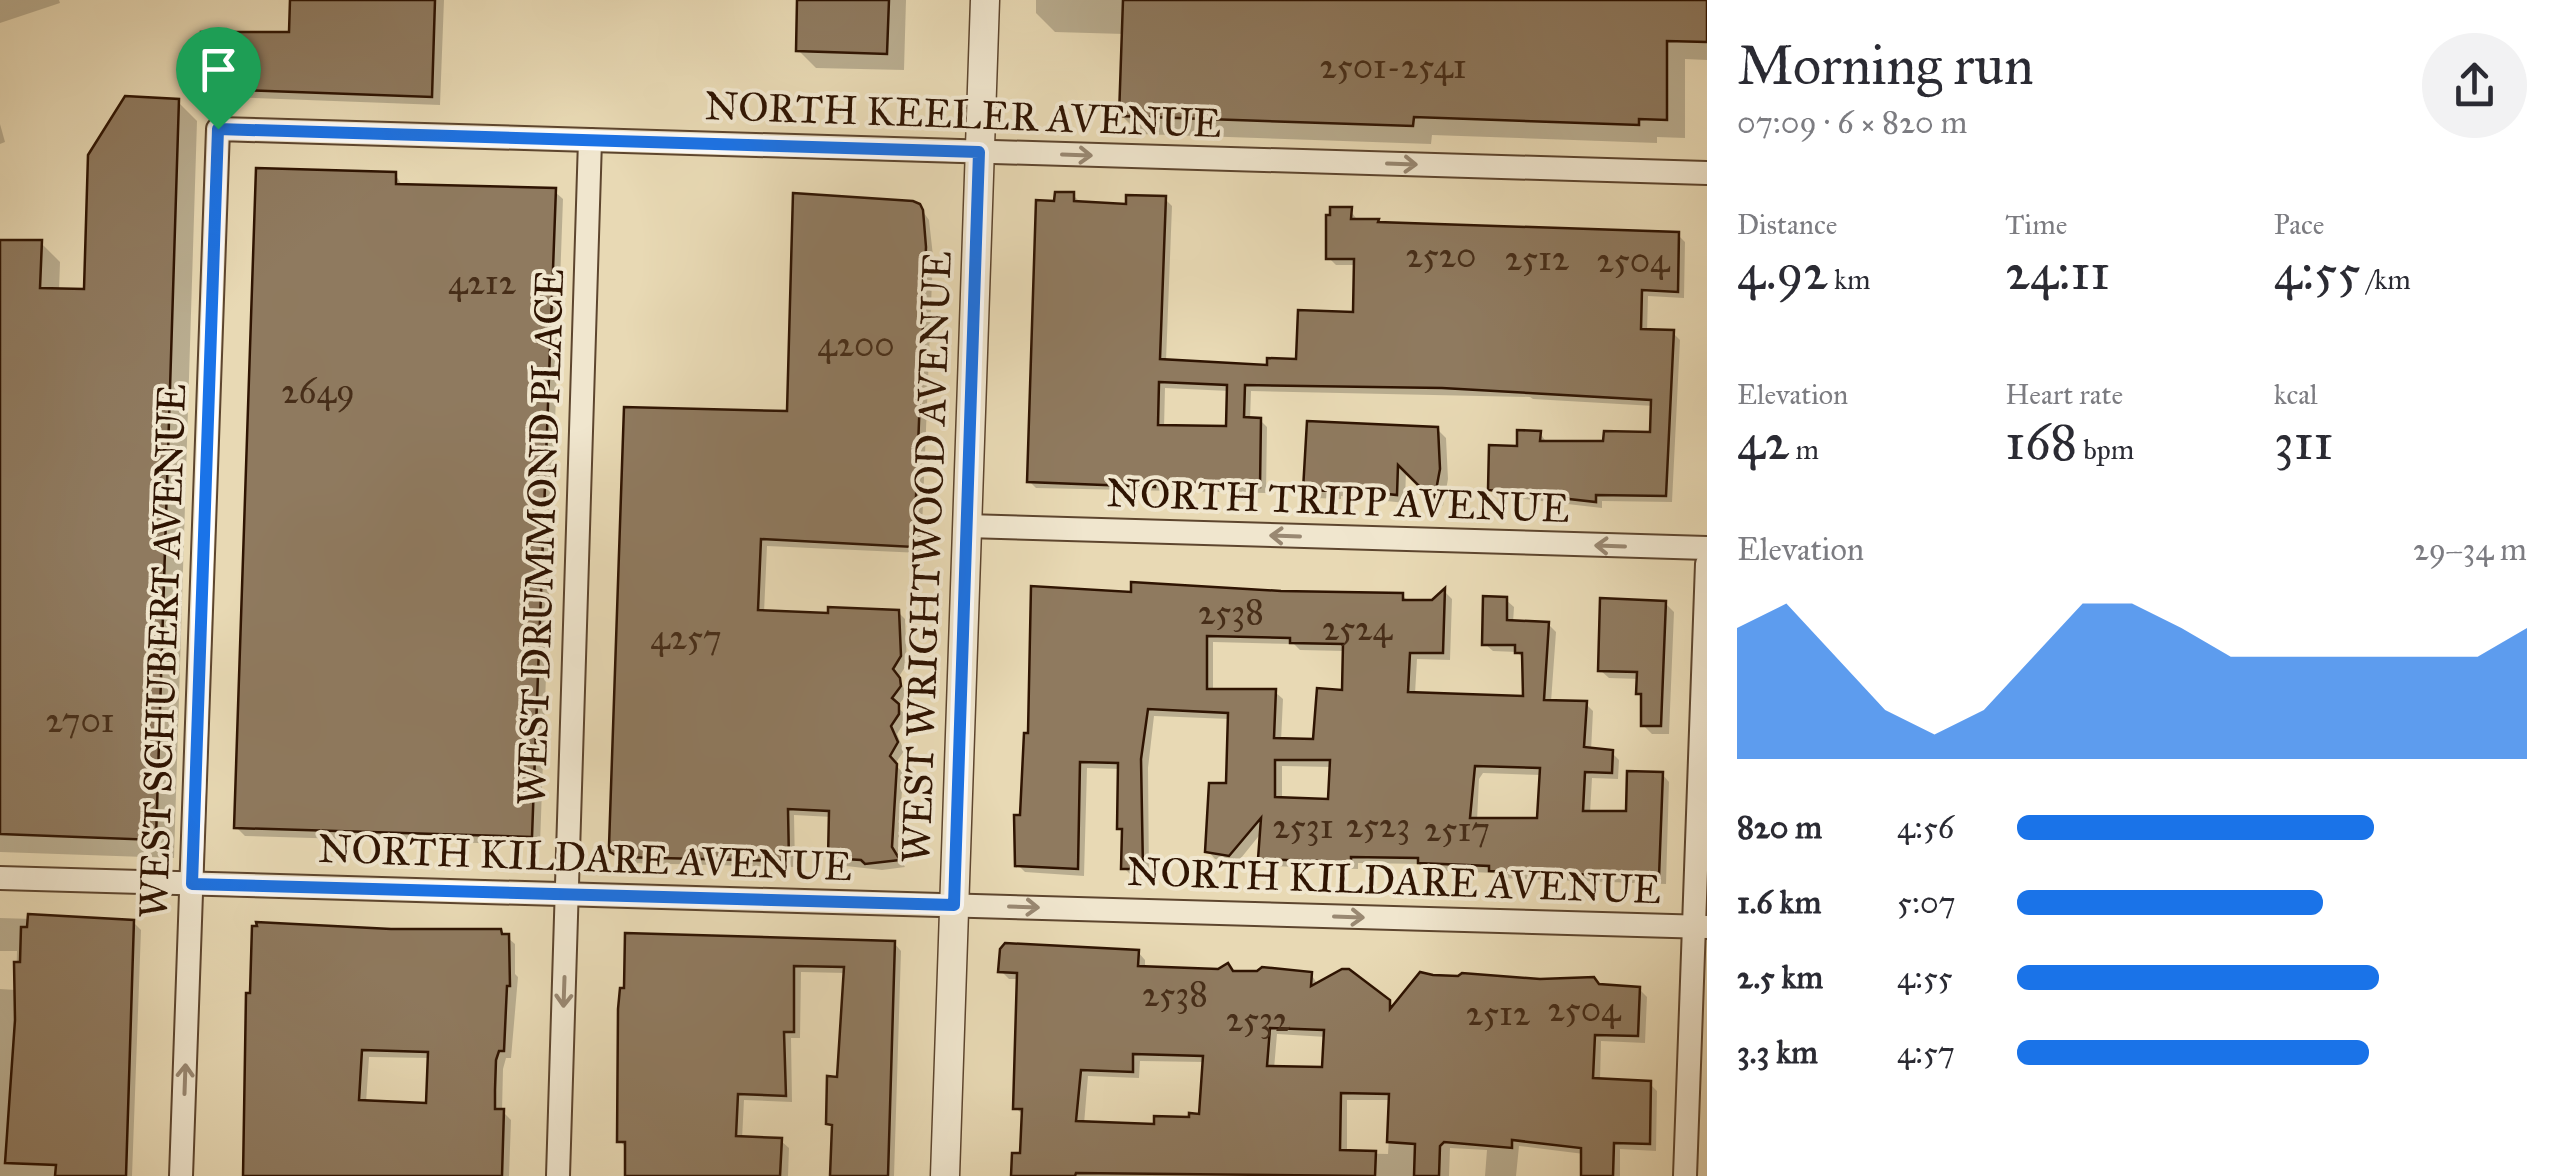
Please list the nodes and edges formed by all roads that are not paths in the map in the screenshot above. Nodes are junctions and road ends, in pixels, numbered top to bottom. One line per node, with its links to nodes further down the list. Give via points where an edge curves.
1 (984, 0): 4 (street, WEST WRIGHTWOOD AVENUE)
2 (218, 129): 3 (street, NORTH KEELER AVENUE); 10 (street, WEST SCHUBERT AVENUE)
3 (590, 140): 4 (street, NORTH KEELER AVENUE); 11 (street, WEST DRUMMOND PLACE)
4 (979, 152): 5 (street, NORTH KEELER AVENUE, one-way to 5); 6 (street, WEST WRIGHTWOOD AVENUE)
5 (1707, 173)
6 (966, 526): 7 (street, NORTH TRIPP AVENUE, one-way to 6); 12 (street, WEST WRIGHTWOOD AVENUE)
7 (1707, 548)
8 (1707, 564): 13 (street)
9 (0, 878): 10 (street, NORTH KILDARE AVENUE)
10 (192, 884): 11 (street, NORTH KILDARE AVENUE); 14 (street, WEST SCHUBERT AVENUE, one-way to 10)
11 (567, 894): 12 (street, NORTH KILDARE AVENUE); 15 (street, WEST DRUMMOND PLACE, one-way to 15)
12 (954, 905): 13 (street, NORTH KILDARE AVENUE, one-way to 13); 16 (street, WEST WRIGHTWOOD AVENUE)
13 (1700, 926): 17 (street)
14 (181, 1176)
15 (558, 1176)
16 (945, 1176)
17 (1685, 1176)

